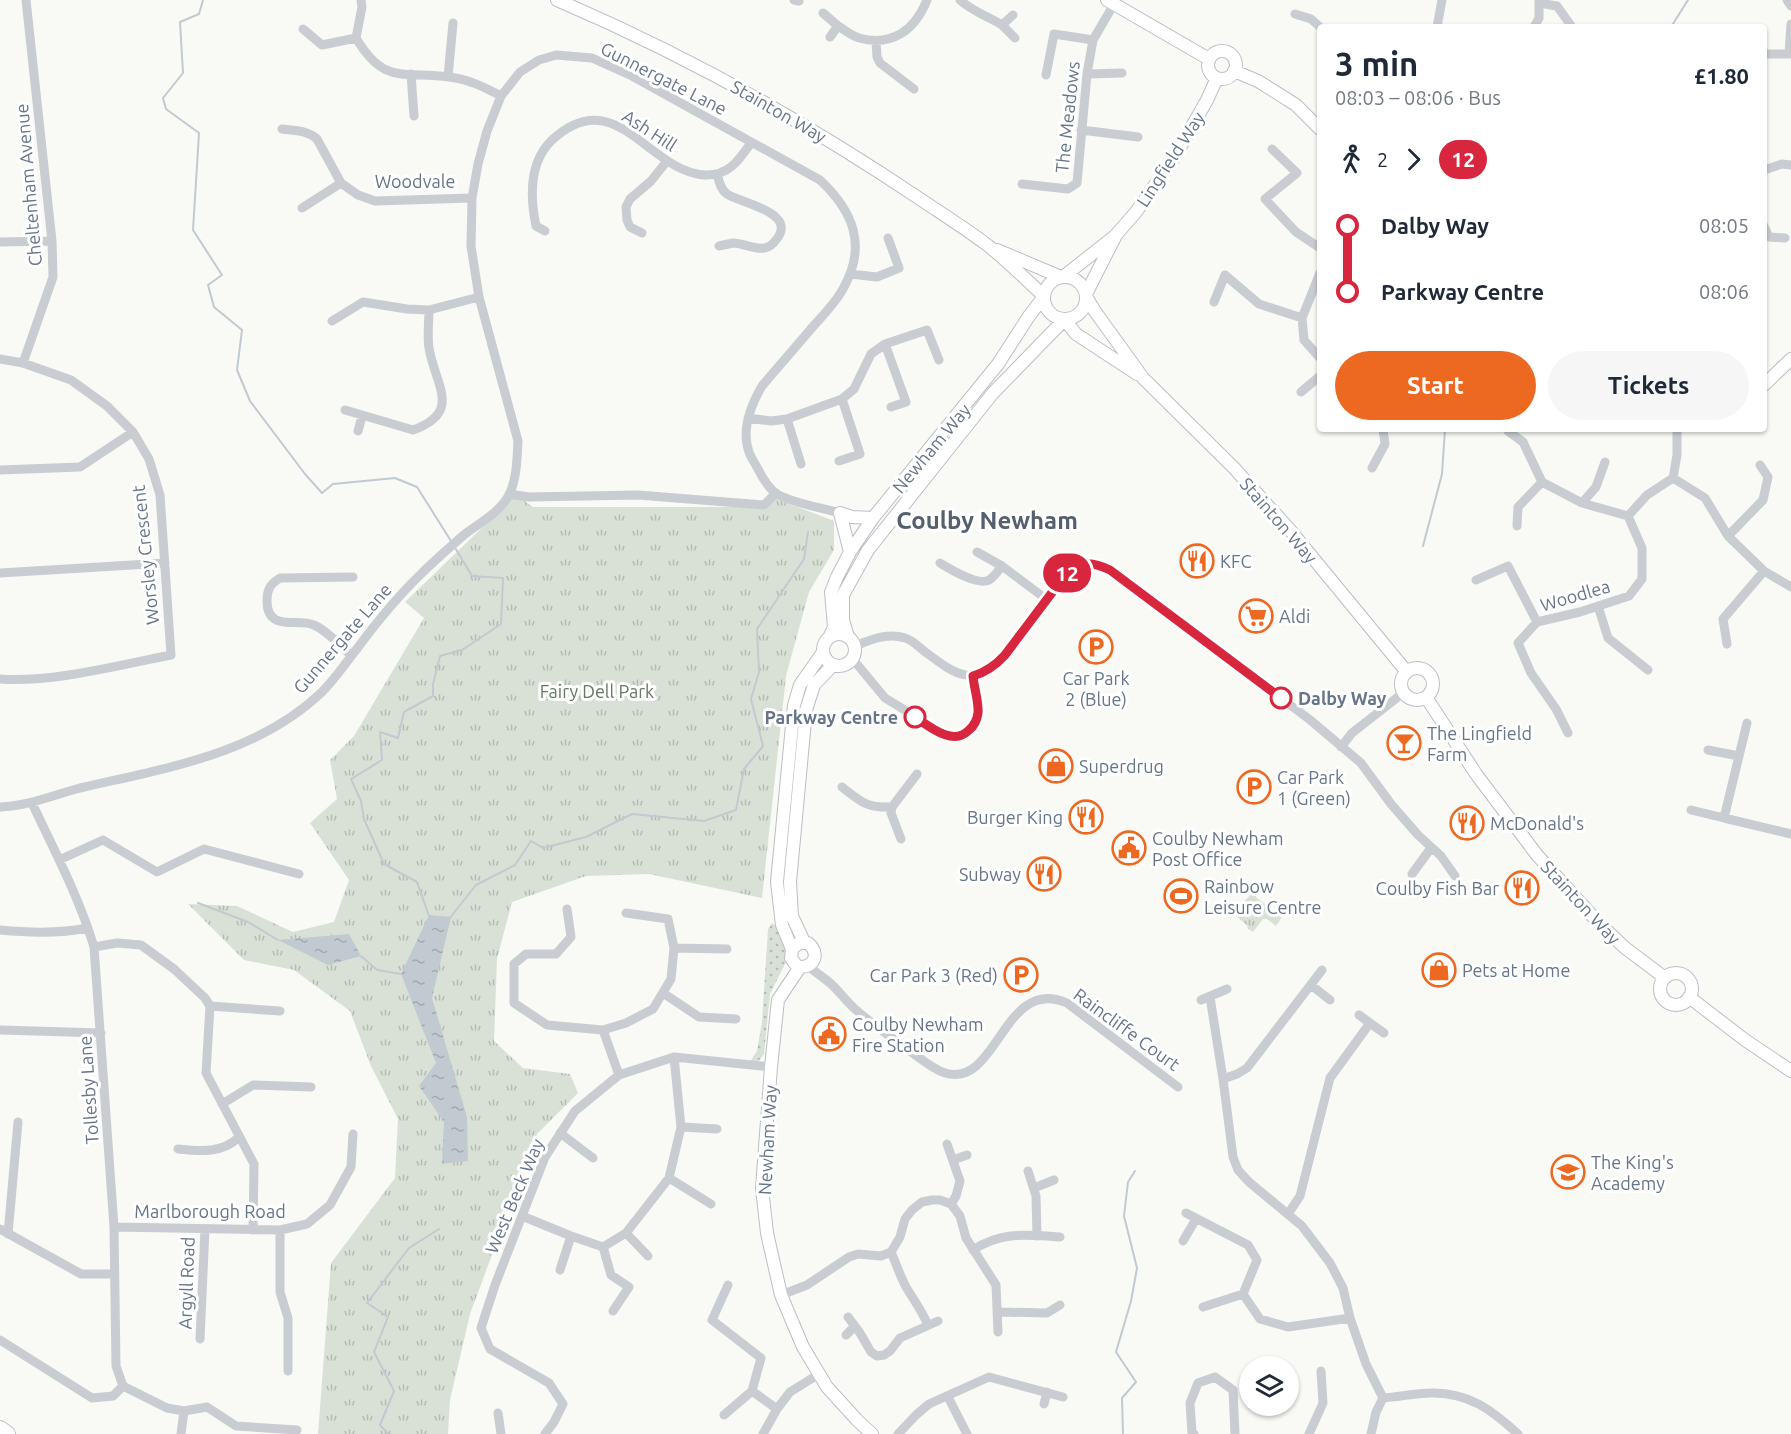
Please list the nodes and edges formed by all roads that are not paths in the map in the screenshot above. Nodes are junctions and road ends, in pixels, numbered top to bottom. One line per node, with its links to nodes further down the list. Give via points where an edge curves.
1 (26, 0): 60 (street, Cheltenham Avenue)
2 (361, 0): 24 (street)
3 (557, 0): 63 (street, Stainton Way, via 650,41 765,101)
4 (927, 0): 27 (street, via 907,30 897,37)
5 (960, 0): 20 (street)
6 (1442, 0): 16 (street)
7 (1787, 0): 10 (street)
8 (1111, 2): 26 (street, The Meadows); 29 (street)
9 (1539, 2): 17 (street); 18 (street, via 1557,6)
10 (1791, 6)
11 (823, 13): 21 (street)
12 (1295, 14): 15 (street)
13 (1013, 15): 20 (street)
14 (453, 23): 35 (street)
15 (1317, 24)
16 (1438, 24)
17 (1536, 24)
18 (1570, 24)
19 (1791, 24): 28 (street, via 1789,54)
20 (1002, 25): 25 (street)
21 (838, 26): 23 (street); 27 (street, via 857,37)
22 (303, 29): 24 (street, via 322,45)
23 (830, 37)
24 (356, 38): 32 (street, via 381,69)
25 (1015, 38)
26 (1092, 40): 33 (street, The Meadows); 34 (street, via 1054,34)
27 (876, 41): 37 (street, via 880,63)
28 (1767, 54)
29 (1209, 59): 30 (street, via 1217,52 1228,52 1235,60); 36 (street, via 1211,74)
30 (1234, 71): 36 (street, via 1230,76); 40 (street, via 1296,105)
31 (1122, 73): 33 (street)
32 (411, 74): 35 (street); 39 (street)
33 (1087, 74): 42 (street, The Meadows)
34 (1046, 75)
35 (448, 77): 38 (street, via 467,80)
36 (1217, 78): 57 (street, Lingfield Way, via 1174,158)
37 (914, 89)
38 (501, 96): 44 (street, Gunnergate Lane, via 520,72 539,60 556,55 592,58); 52 (street, Gunnergate Lane, via 487,131)
39 (414, 116)
40 (1317, 126)
41 (282, 129): 50 (street, via 313,135)
42 (1081, 130): 43 (street); 51 (street, The Meadows, via 1077,183 1068,189)
43 (1138, 137)
44 (751, 143): 49 (street, via 740,160); 65 (street, Gunnergate Lane, via 820,180 836,195 850,219 855,241)
45 (1272, 149): 64 (street, via 1297,173 1265,199 1296,232)
46 (667, 161): 49 (street, Ash Hill, via 686,171); 54 (street, Ash Hill, via 621,127 603,121 584,121 565,129 550,142 534,173 536,226); 55 (street, via 626,207 630,226)
47 (1791, 165): 48 (street)
48 (1767, 169)
49 (717, 174): 62 (street, via 726,193 766,210 780,226 780,235 767,248 734,243)
50 (341, 183): 52 (street, Woodvale, via 375,201); 53 (street)
51 (1022, 184)
52 (472, 198): 69 (street, Gunnergate Lane, via 471,246)
53 (302, 208)
54 (545, 231)
55 (642, 233)
56 (1767, 234): 59 (street)
57 (1115, 236): 66 (street, Lingfield Way); 68 (street, Lingfield Way)
58 (888, 238): 65 (street, via 898,268 877,277)
59 (1785, 238)
60 (52, 241): 61 (street); 81 (street, Cheltenham Avenue, via 53,277)
61 (0, 242)
62 (719, 246)
63 (988, 246): 66 (street, Stainton Way); 70 (street, Stainton Way)
64 (1317, 246)
65 (850, 274): 90 (street, Gunnergate Lane, via 835,301 762,386)
66 (1062, 277): 68 (street, via 1075,279); 70 (street, via 1049,284)
67 (1317, 280): 73 (street)
68 (1086, 296): 74 (street, via 1083,311); 82 (street, Stainton Way)
69 (479, 297): 72 (street); 106 (street, Gunnergate Lane, via 518,441 517,466)
70 (1044, 297): 74 (street, via 1047,310); 110 (street, Newham Way, via 976,394)
71 (1214, 302): 73 (street, via 1225,275 1259,304)
72 (429, 310): 75 (street, via 363,302); 89 (street, via 429,346 442,394 440,413 413,430)
73 (1302, 318): 77 (street, via 1304,340)
74 (1065, 320): 82 (street, Stainton Way, via 1076,334); 127 (street, Newham Way, via 993,393 868,550 843,595 843,620)
75 (333, 321)
76 (885, 344): 80 (street, via 927,330); 86 (street, via 871,354 854,389); 87 (street, via 906,402)
77 (1317, 355)
78 (0, 359): 81 (street, Worsley Crescent)
79 (1791, 359): 84 (street)
80 (939, 360)
81 (23, 363): 93 (street, Worsley Crescent, via 71,380 107,406)
82 (1143, 378): 134 (street, Stainton Way, via 1290,530)
83 (1317, 379): 85 (street)
84 (1767, 382)
85 (1301, 392)
86 (842, 399): 91 (street); 97 (street, via 860,454)
87 (891, 407)
88 (345, 410): 89 (street)
89 (362, 416): 92 (street)
90 (748, 418): 91 (street); 105 (street, Gunnergate Lane, via 749,453)
91 (787, 419): 99 (street)
92 (358, 431)
93 (133, 432): 102 (street, via 80,467); 115 (street, Worsley Crescent, via 149,459 160,495)
94 (1383, 432): 101 (street, via 1385,444)
95 (1509, 432): 104 (street, via 1523,442)
96 (1677, 432): 103 (street)
97 (839, 461)
98 (1605, 462): 107 (street, via 1596,487)
99 (801, 464)
100 (1760, 465): 112 (street, via 1768,477 1763,500)
101 (1372, 468)
102 (0, 470)
103 (1673, 478): 109 (street, via 1647,495); 112 (street, via 1705,498)
104 (1542, 482): 107 (street); 111 (street, via 1518,507)
105 (776, 493): 106 (street, via 764,505 638,495); 108 (street)
106 (509, 494): 130 (street, Gunnergate Lane, via 492,516 446,551 390,606)
107 (1582, 503): 109 (street)
108 (840, 513): 110 (street); 113 (street)
109 (1628, 516): 124 (street, Woodlea, via 1642,548 1642,579 1629,596)
110 (873, 518): 113 (street, Newham Way)
111 (1517, 526)
112 (1728, 536): 118 (street)
113 (850, 552): 126 (street, Newham Way, via 831,592 834,627)
114 (977, 552): 117 (street)
115 (165, 563): 119 (street); 136 (street, Worsley Crescent, via 171,655 63,676)
116 (940, 563): 117 (street, via 983,582)
117 (1002, 567): 123 (street)
118 (1764, 571): 122 (street); 128 (street, via 1723,619)
119 (0, 573)
120 (353, 577): 130 (street, via 280,579 268,590 267,600 271,617 280,622 312,624)
121 (1476, 580): 125 (street, via 1508,566)
122 (1791, 587)
123 (1046, 599): 135 (street, via 996,665); 141 (street, via 1066,574 1084,563 1110,570)
124 (1598, 606): 125 (street, Woodlea); 133 (street, via 1608,638)
125 (1537, 622): 140 (street, Woodlea, via 1518,643 1531,673)
126 (829, 638): 127 (street, via 839,634); 129 (street, Newham Way)
127 (852, 641): 132 (street, via 852,661); 135 (street, via 903,637 948,669)
128 (1727, 644)
129 (823, 652): 132 (street); 166 (street, Newham Way, via 800,685 794,705 777,882 782,925)
130 (351, 656): 146 (street, Gunnergate Lane, via 304,708 251,741 203,759)
131 (856, 663): 135 (street, via 885,698 946,735 959,736 974,724 978,712)
132 (833, 665): 162 (street, via 814,685 806,710 790,882 792,916)
133 (1648, 670)
134 (1406, 671): 137 (street, via 1400,683); 138 (street, via 1417,667 1428,672 1433,682)
135 (973, 676)
136 (0, 680)
137 (1403, 693): 138 (street, via 1413,700); 141 (street, via 1352,733)
138 (1426, 697): 169 (street, Stainton Way, via 1476,774 1537,855 1624,947)
139 (1747, 723): 143 (street)
140 (1568, 733)
141 (1341, 747): 153 (street, via 1361,763)
142 (1708, 750): 143 (street)
143 (1739, 756): 150 (street)
144 (917, 774): 148 (street)
145 (842, 787): 148 (street, via 864,804)
146 (32, 803): 147 (street, Gunnergate Lane); 154 (street, Tollesby Lane)
147 (0, 807)
148 (892, 807): 152 (street)
149 (1691, 810): 150 (street)
150 (1724, 818): 151 (street)
151 (1791, 834)
152 (901, 839)
153 (1431, 848): 156 (street); 157 (street, via 1442,856)
154 (59, 860): 155 (street, via 103,840 157,872 204,849); 160 (street, Tollesby Lane)
155 (299, 874)
156 (1412, 874)
157 (1455, 876)
158 (567, 909): 181 (street, via 571,937 556,954 526,954 514,964 514,1003 547,1025)
159 (626, 913): 164 (street, via 668,919)
160 (88, 928): 161 (street, via 64,933); 163 (street, Tollesby Lane)
161 (0, 930)
162 (804, 942): 166 (street); 167 (street, via 815,952 814,961)
163 (94, 947): 175 (street, via 117,943 141,945 174,969); 182 (street, Tollesby Lane)
164 (674, 948): 165 (street); 172 (street, via 671,978)
165 (727, 949)
166 (792, 949): 167 (street, Newham Way, via 791,958 796,965)
167 (804, 966): 185 (street, Newham Way, via 778,1000); 190 (street, Raincliffe Court, via 830,982 854,1008 896,1041 945,1073 969,1070 980,1062 1019,1010 1031,1002 1056,998)
168 (1322, 970): 170 (street)
169 (1665, 978): 173 (street, Stainton Way, via 1674,973 1686,976 1691,984); 173 (street, via 1660,992 1667,1002 1679,1004)
170 (1311, 985): 174 (street); 188 (street, via 1247,1068)
171 (1227, 990): 188 (street, via 1206,998)
172 (663, 993): 178 (street, via 699,1017); 181 (street, via 653,1010)
173 (1689, 997): 186 (street, Stainton Way)
174 (1330, 1000)
175 (210, 1006): 176 (street); 191 (street, via 206,1073)
176 (280, 1011)
177 (1359, 1015): 179 (street)
178 (736, 1019)
179 (1370, 1023): 183 (street); 210 (street, via 1330,1078 1300,1196)
180 (0, 1030): 182 (street)
181 (603, 1030): 187 (street)
182 (101, 1033): 213 (street, Tollesby Lane)
183 (1384, 1033)
184 (674, 1057): 185 (street, West Beck Way); 187 (street, West Beck Way); 193 (street)
185 (771, 1067): 231 (street, Newham Way, via 762,1188)
186 (1791, 1071)
187 (619, 1075): 195 (street, West Beck Way, via 575,1111)
188 (1223, 1079): 210 (street, via 1238,1170)
189 (311, 1087): 191 (street, via 253,1085)
190 (1178, 1087)
191 (222, 1104): 197 (street)
192 (18, 1122): 217 (street)
193 (681, 1127): 194 (street); 204 (street)
194 (717, 1129)
195 (560, 1133): 201 (street); 211 (street, West Beck Way, via 545,1157)
196 (353, 1134): 216 (street, Marlborough Road, via 351,1167 330,1205 307,1224)
197 (239, 1137): 199 (street, via 215,1151); 215 (street, via 254,1164)
198 (947, 1144): 202 (street)
199 (178, 1149)
200 (967, 1155): 202 (street)
201 (593, 1158)
202 (953, 1160): 208 (street, via 960,1181)
203 (1028, 1171): 206 (street)
204 (669, 1178): 207 (street); 218 (street)
205 (1053, 1180): 206 (street)
206 (1034, 1188): 220 (street)
207 (711, 1204)
208 (951, 1204): 224 (street); 225 (street, via 940,1200 922,1202 905,1219)
209 (1186, 1213): 212 (street)
210 (1288, 1214): 238 (street, via 1330,1263 1343,1288)
211 (522, 1216): 219 (street); 266 (street, West Beck Way, via 481,1328 490,1349 549,1383 563,1404)
212 (1196, 1219): 222 (street); 230 (street, via 1248,1245 1257,1260)
213 (114, 1227): 214 (street, Marlborough Road); 228 (street, Tollesby Lane)
214 (205, 1228): 215 (street, Marlborough Road); 245 (street, Argyll Road)
215 (253, 1230): 216 (street, Marlborough Road)
216 (280, 1230): 247 (street, via 280,1292 288,1318)
217 (4, 1231): 228 (street, via 81,1274)
218 (627, 1233): 223 (street); 226 (street)
219 (571, 1236): 223 (street); 227 (street)
220 (1038, 1236): 221 (street); 224 (street, via 1001,1236)
221 (1060, 1237)
222 (1183, 1241)
223 (603, 1247): 234 (street, via 611,1275 629,1287)
224 (973, 1250): 235 (street, via 996,1285)
225 (891, 1252): 231 (street, via 849,1257 807,1285); 241 (street)
226 (648, 1256)
227 (560, 1270)
228 (114, 1274): 250 (street, Tollesby Lane, via 116,1366)
229 (728, 1285): 251 (street, via 712,1320 761,1358)
230 (1243, 1294): 233 (street); 238 (street, via 1260,1319 1288,1326)
231 (781, 1295): 249 (street, Newham Way)
232 (1060, 1305): 236 (street)
233 (1203, 1306)
234 (614, 1311)
235 (999, 1312): 236 (street); 243 (street)
236 (1047, 1312): 240 (street)
237 (848, 1317): 242 (street)
238 (1350, 1318): 255 (street)
239 (938, 1321): 241 (street)
240 (1053, 1323)
241 (927, 1325): 242 (street, via 900,1338 890,1351 877,1356)
242 (855, 1326): 244 (street)
243 (998, 1332)
244 (846, 1335)
245 (200, 1339)
246 (0, 1340): 250 (street, via 92,1398 113,1396)
247 (288, 1371)
248 (1321, 1371): 273 (street, via 1323,1403)
249 (819, 1374): 257 (street, via 790,1392); 268 (street, Newham Way)
250 (123, 1386): 258 (street, via 167,1408)
251 (753, 1391): 257 (street); 260 (street)
252 (1047, 1392): 253 (street, via 989,1377); 254 (street); 256 (street)
253 (948, 1397): 269 (street, via 929,1404); 270 (street)
254 (1063, 1397)
255 (1383, 1398): 274 (street); 275 (street, via 1431,1393 1466,1397 1496,1414)
256 (1044, 1404)
257 (777, 1409): 267 (street)
258 (184, 1411): 262 (street, via 207,1407 236,1426); 264 (street)
259 (498, 1413): 265 (street)
260 (724, 1415)
261 (0, 1429): 263 (highway)
262 (297, 1430)
263 (7, 1434)
264 (181, 1434)
265 (501, 1434)
266 (545, 1434)
267 (763, 1434)
268 (872, 1434)
269 (898, 1434)
270 (967, 1434)
271 (1194, 1434): 272 (street, via 1190,1403 1198,1383 1215,1377 1233,1390)
272 (1235, 1434)
273 (1309, 1434)
274 (1371, 1434)
275 (1518, 1434)

